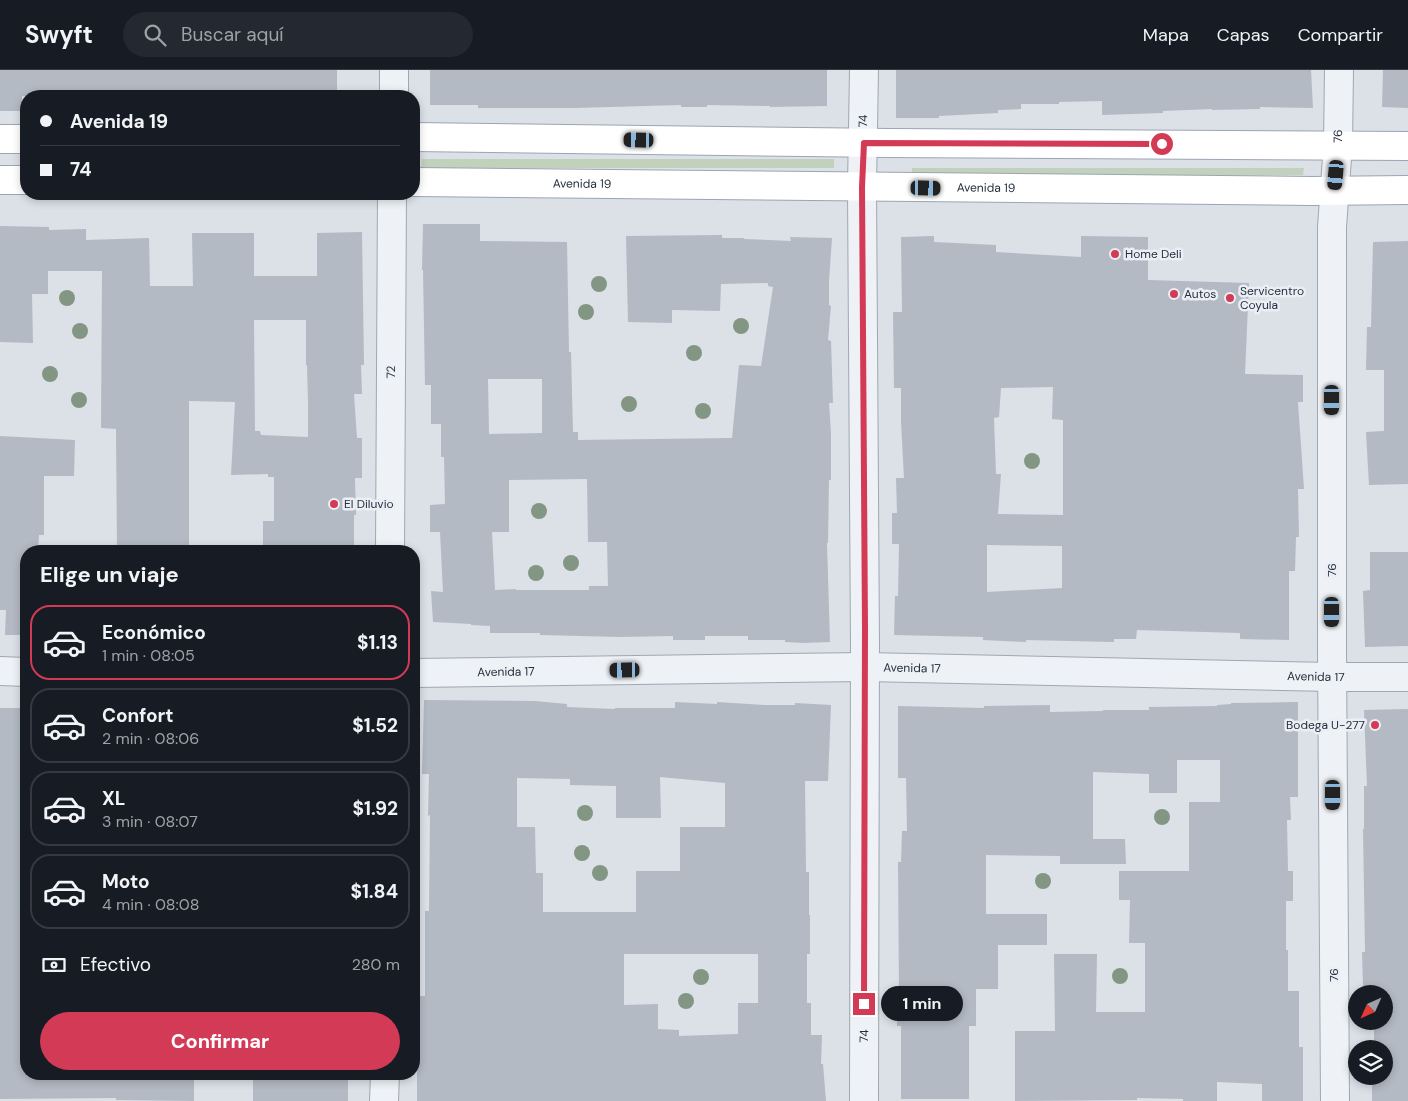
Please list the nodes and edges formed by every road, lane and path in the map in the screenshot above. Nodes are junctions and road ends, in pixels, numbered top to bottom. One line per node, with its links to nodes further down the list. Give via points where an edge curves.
1 (394, 70): 4 (street)
2 (864, 70): 8 (street, 74)
3 (1339, 70): 9 (street, 76)
4 (394, 90)
5 (420, 137): 8 (main road)
6 (0, 139): 7 (main road)
7 (20, 139)
8 (864, 143): 9 (main road); 14 (street, 74)
9 (1338, 144): 10 (main road); 16 (street, 76)
10 (1408, 146)
11 (0, 180): 12 (main road)
12 (20, 180)
13 (420, 182): 14 (main road, Avenida 19)
14 (862, 187): 16 (main road, Avenida 19); 19 (street, 74)
15 (1408, 190): 16 (main road, Avenida 19)
16 (1335, 191): 24 (street, 76, via 1332,227)
17 (392, 200): 18 (street, 72)
18 (390, 545)
19 (865, 667): 22 (street, Avenida 17); 24 (street, Avenida 17); 27 (street, 74)
20 (0, 671): 21 (street)
21 (20, 672)
22 (420, 673)
23 (1408, 676): 24 (street, Avenida 17)
24 (1332, 678): 28 (street, 76)
25 (385, 1080): 26 (street)
26 (384, 1101)
27 (864, 1101)
28 (1335, 1101)

